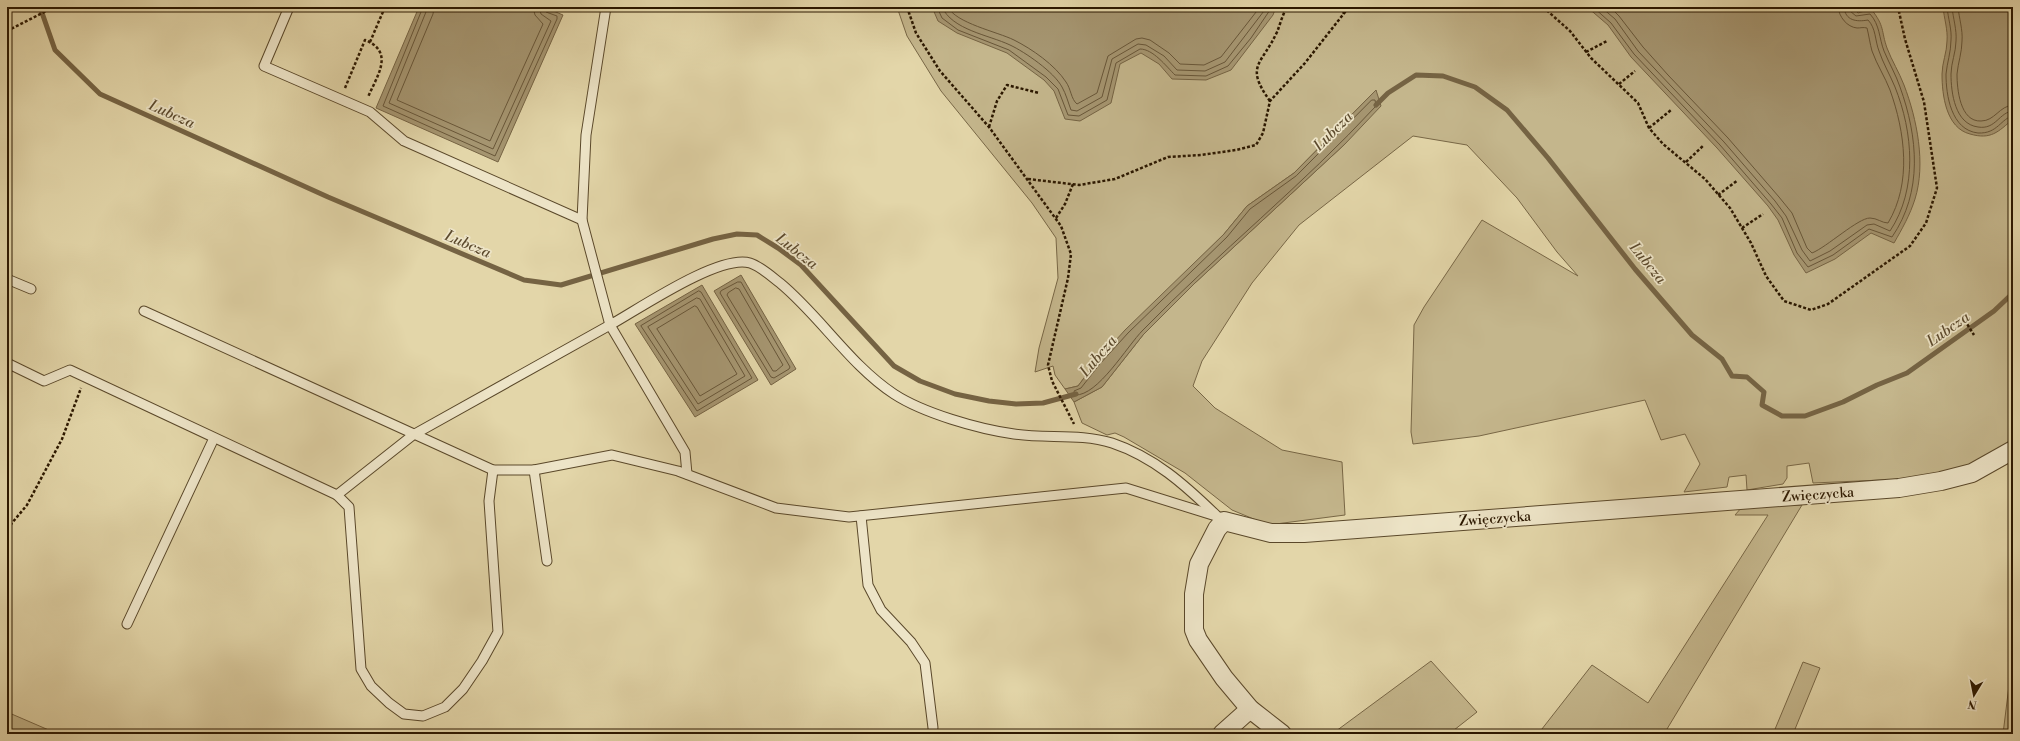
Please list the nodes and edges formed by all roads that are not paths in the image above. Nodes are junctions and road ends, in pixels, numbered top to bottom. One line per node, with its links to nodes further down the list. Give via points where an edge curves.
1 (288, 7): 3 (lane, via 264,66 370,112 404,141)
2 (606, 7): 3 (lane, via 586,135)
3 (582, 220): 7 (lane)
4 (7, 278): 5 (lane)
5 (31, 289)
6 (144, 311): 9 (lane)
7 (610, 325): 9 (lane); 14 (lane, via 685,452); 17 (lane, via 705,270 730,263 750,263 797,296 866,372 894,394 924,409 975,426 1014,434 1081,437 1110,443 1155,463 1180,481)
8 (7, 363): 10 (lane, via 44,381 70,370)
9 (413, 435): 12 (lane); 15 (lane)
10 (214, 438): 15 (lane); 19 (lane)
11 (2013, 450): 17 (street, Zwięczycka, via 1972,473 1898,488 1304,533 1272,533)
12 (493, 470): 13 (lane); 15 (lane, via 489,501 498,632 463,689 445,707 423,716 404,714 371,686 360,670 349,507)
13 (534, 470): 14 (lane, via 612,455); 18 (lane)
14 (687, 474): 16 (lane, via 776,508 849,517)
15 (337, 495)
16 (861, 516): 17 (lane, via 1126,488); 21 (lane, via 868,584 881,610 911,642 925,663)
17 (1221, 519): 20 (street, via 1199,564 1194,594 1194,630 1224,678)
18 (547, 561)
19 (127, 624)
20 (1250, 709): 22 (street); 23 (street)
21 (933, 728)
22 (1222, 734)
23 (1282, 734)

